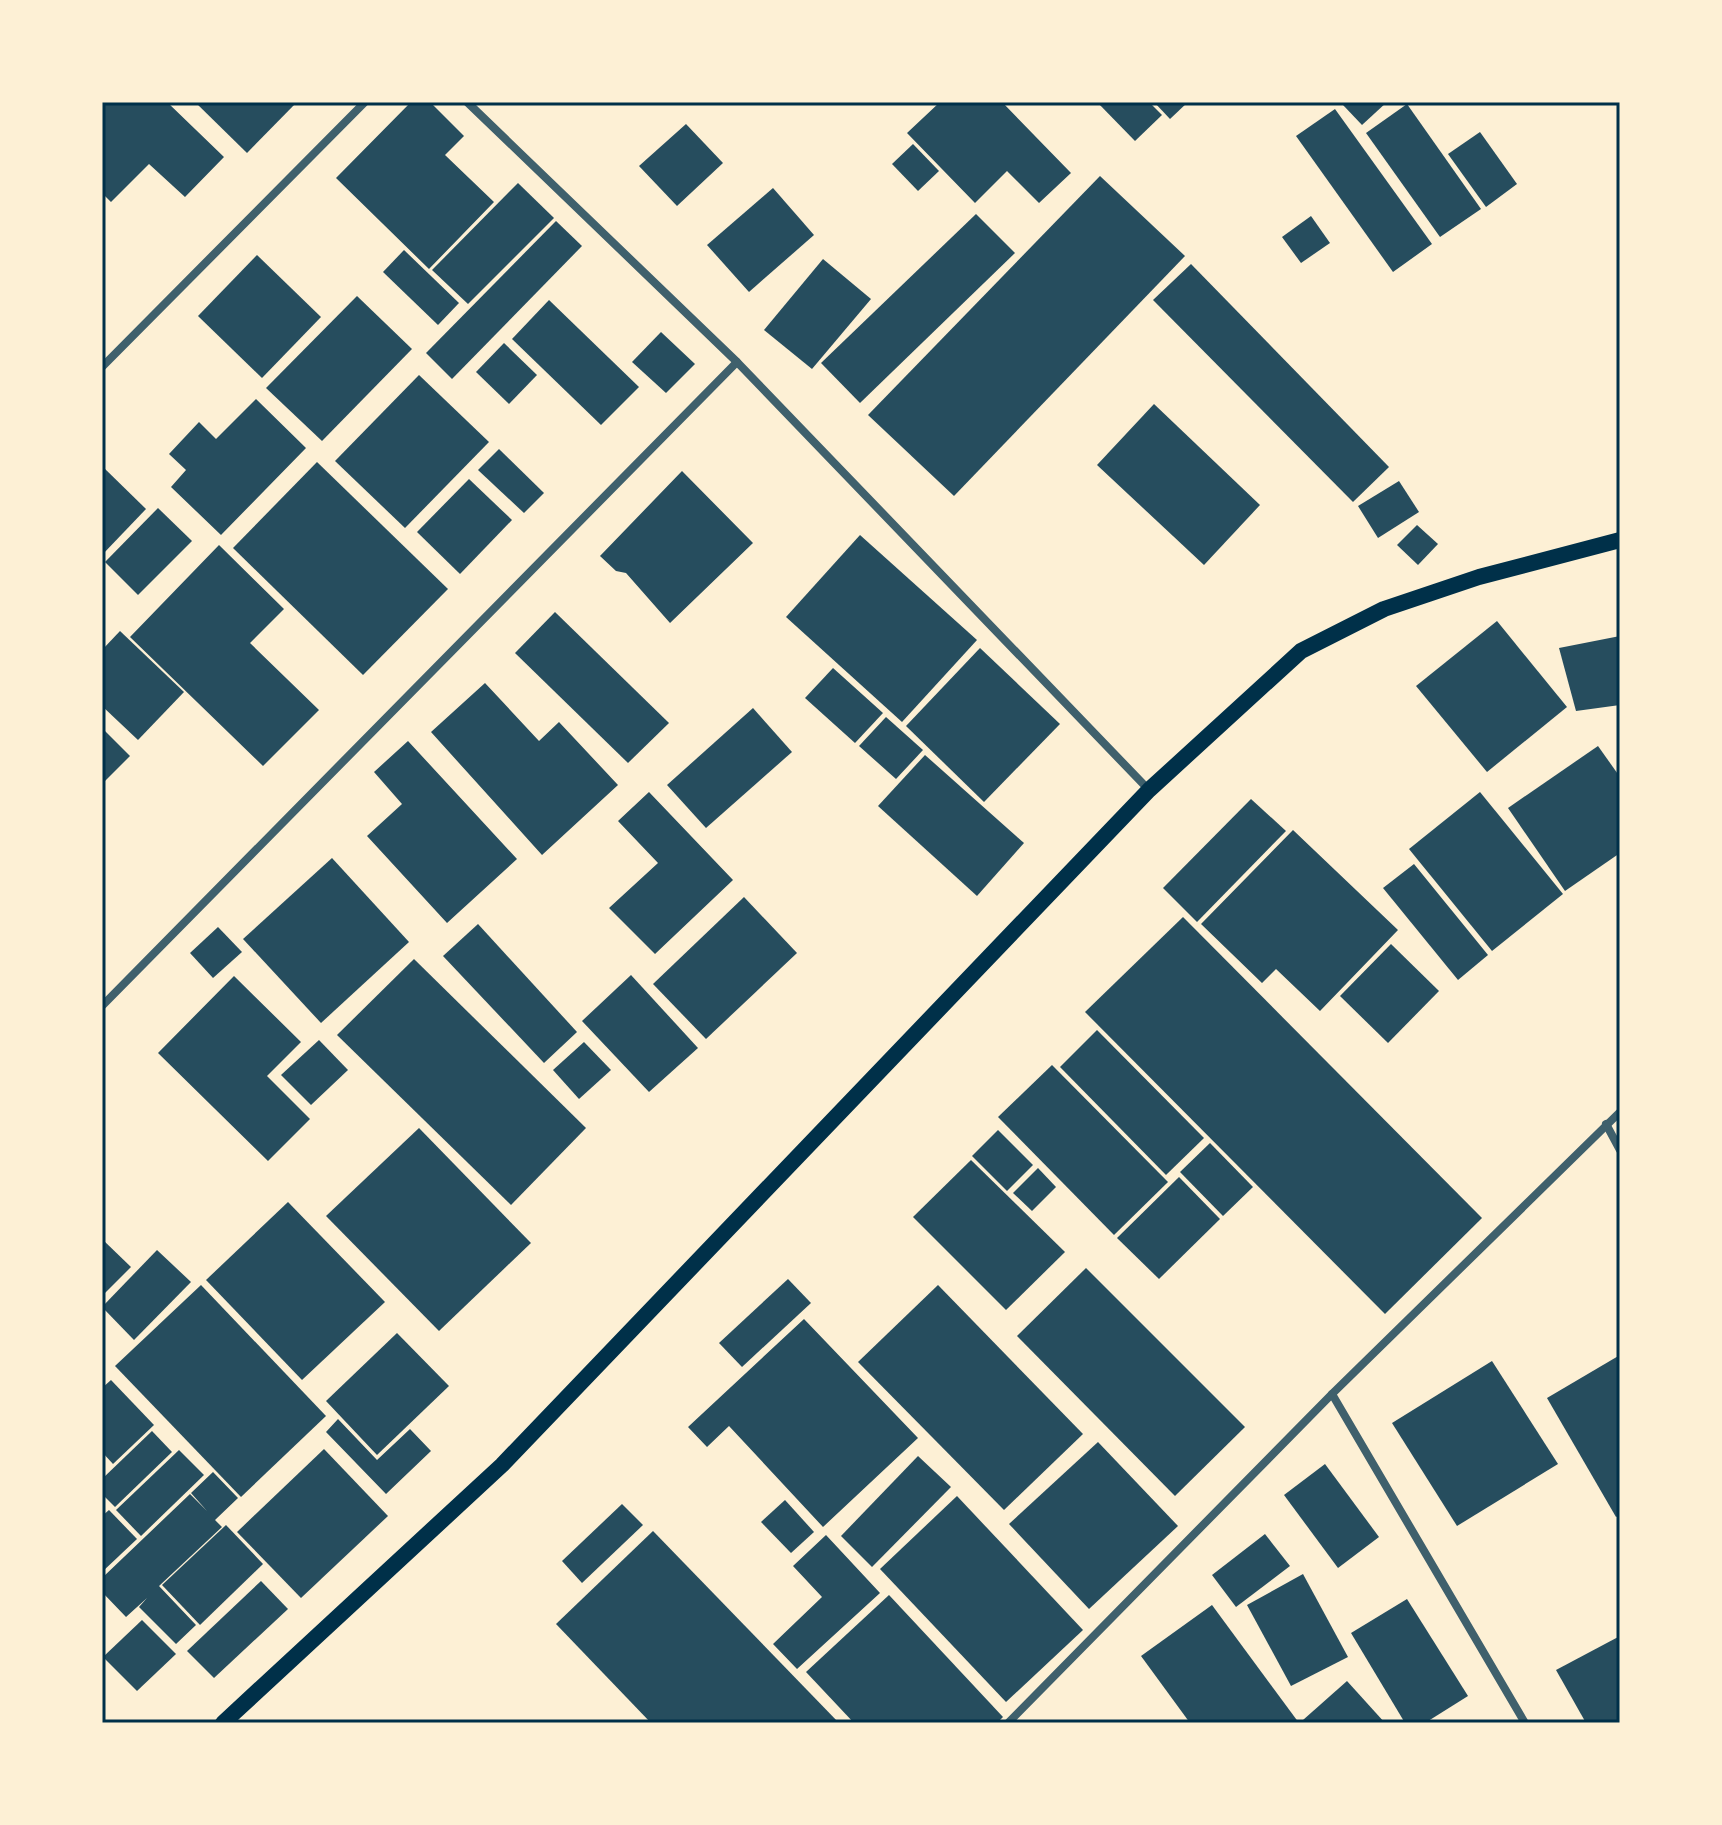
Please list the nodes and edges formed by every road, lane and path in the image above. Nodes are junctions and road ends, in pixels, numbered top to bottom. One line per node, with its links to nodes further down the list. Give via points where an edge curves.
1 (365, 102): 4 (street)
2 (467, 102): 3 (street)
3 (737, 362): 6 (street); 7 (street)
4 (102, 367)
5 (1620, 540): 6 (main road, via 1479,577 1384,609 1301,651)
6 (1149, 790): 12 (main road, via 502,1465)
7 (102, 1006)
8 (1620, 1112): 9 (street)
9 (1606, 1124): 10 (street); 11 (street)
10 (1620, 1150)
11 (1332, 1394): 13 (street); 14 (street)
12 (223, 1723)
13 (1008, 1723)
14 (1525, 1723)

